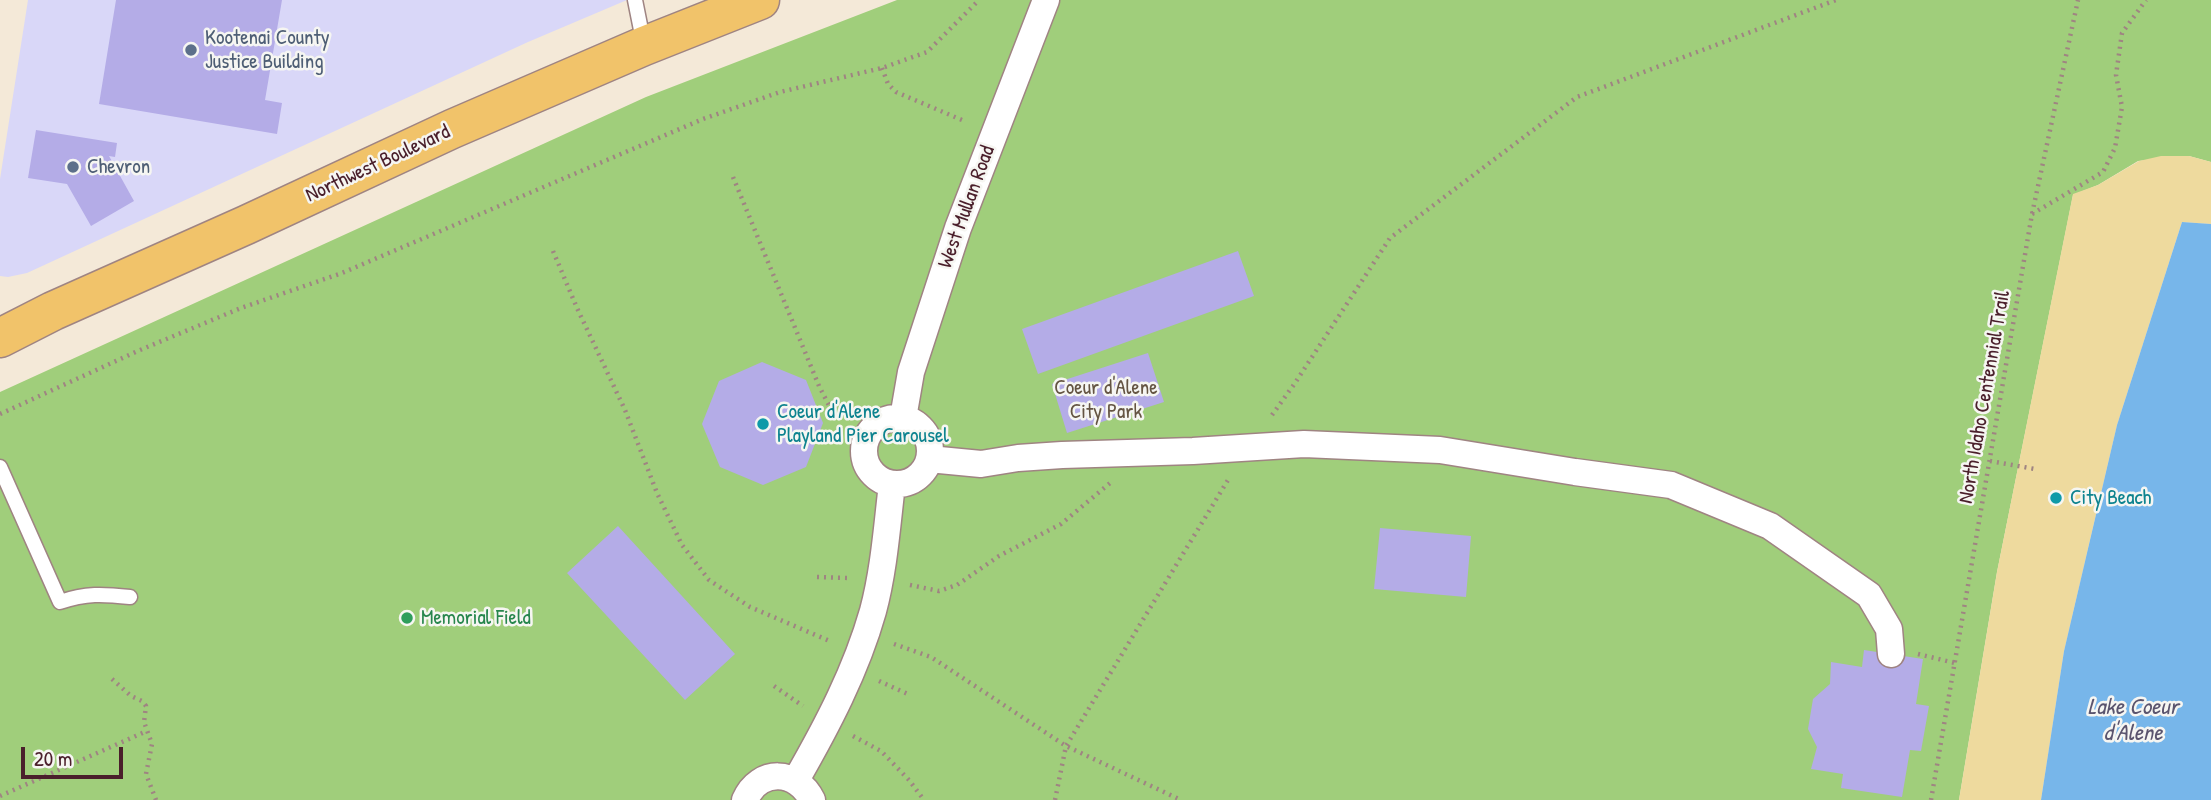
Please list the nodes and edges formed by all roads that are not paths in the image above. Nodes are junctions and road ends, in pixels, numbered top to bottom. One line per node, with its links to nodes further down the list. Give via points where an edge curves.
1 (635, 0): 4 (lane)
2 (760, 0): 4 (main road, Northwest Boulevard)
3 (1046, 0): 6 (street, West Mullan Road, via 950,251 911,372)
4 (644, 46): 5 (main road, Northwest Boulevard, via 452,129)
5 (0, 338)
6 (903, 418): 7 (street, via 921,427 930,447); 9 (street, via 882,420 863,445 866,466)
7 (929, 459): 9 (street, via 912,481); 11 (street, via 981,464 1062,455 1304,444 1440,450 1671,485 1770,526 1869,595 1889,629)
8 (0, 467): 10 (lane, via 60,602 81,595)
9 (892, 484): 12 (street, via 873,610)
10 (130, 597)
11 (1891, 654)
12 (804, 790): 13 (street, via 785,776 773,776 752,787)
13 (745, 800)

